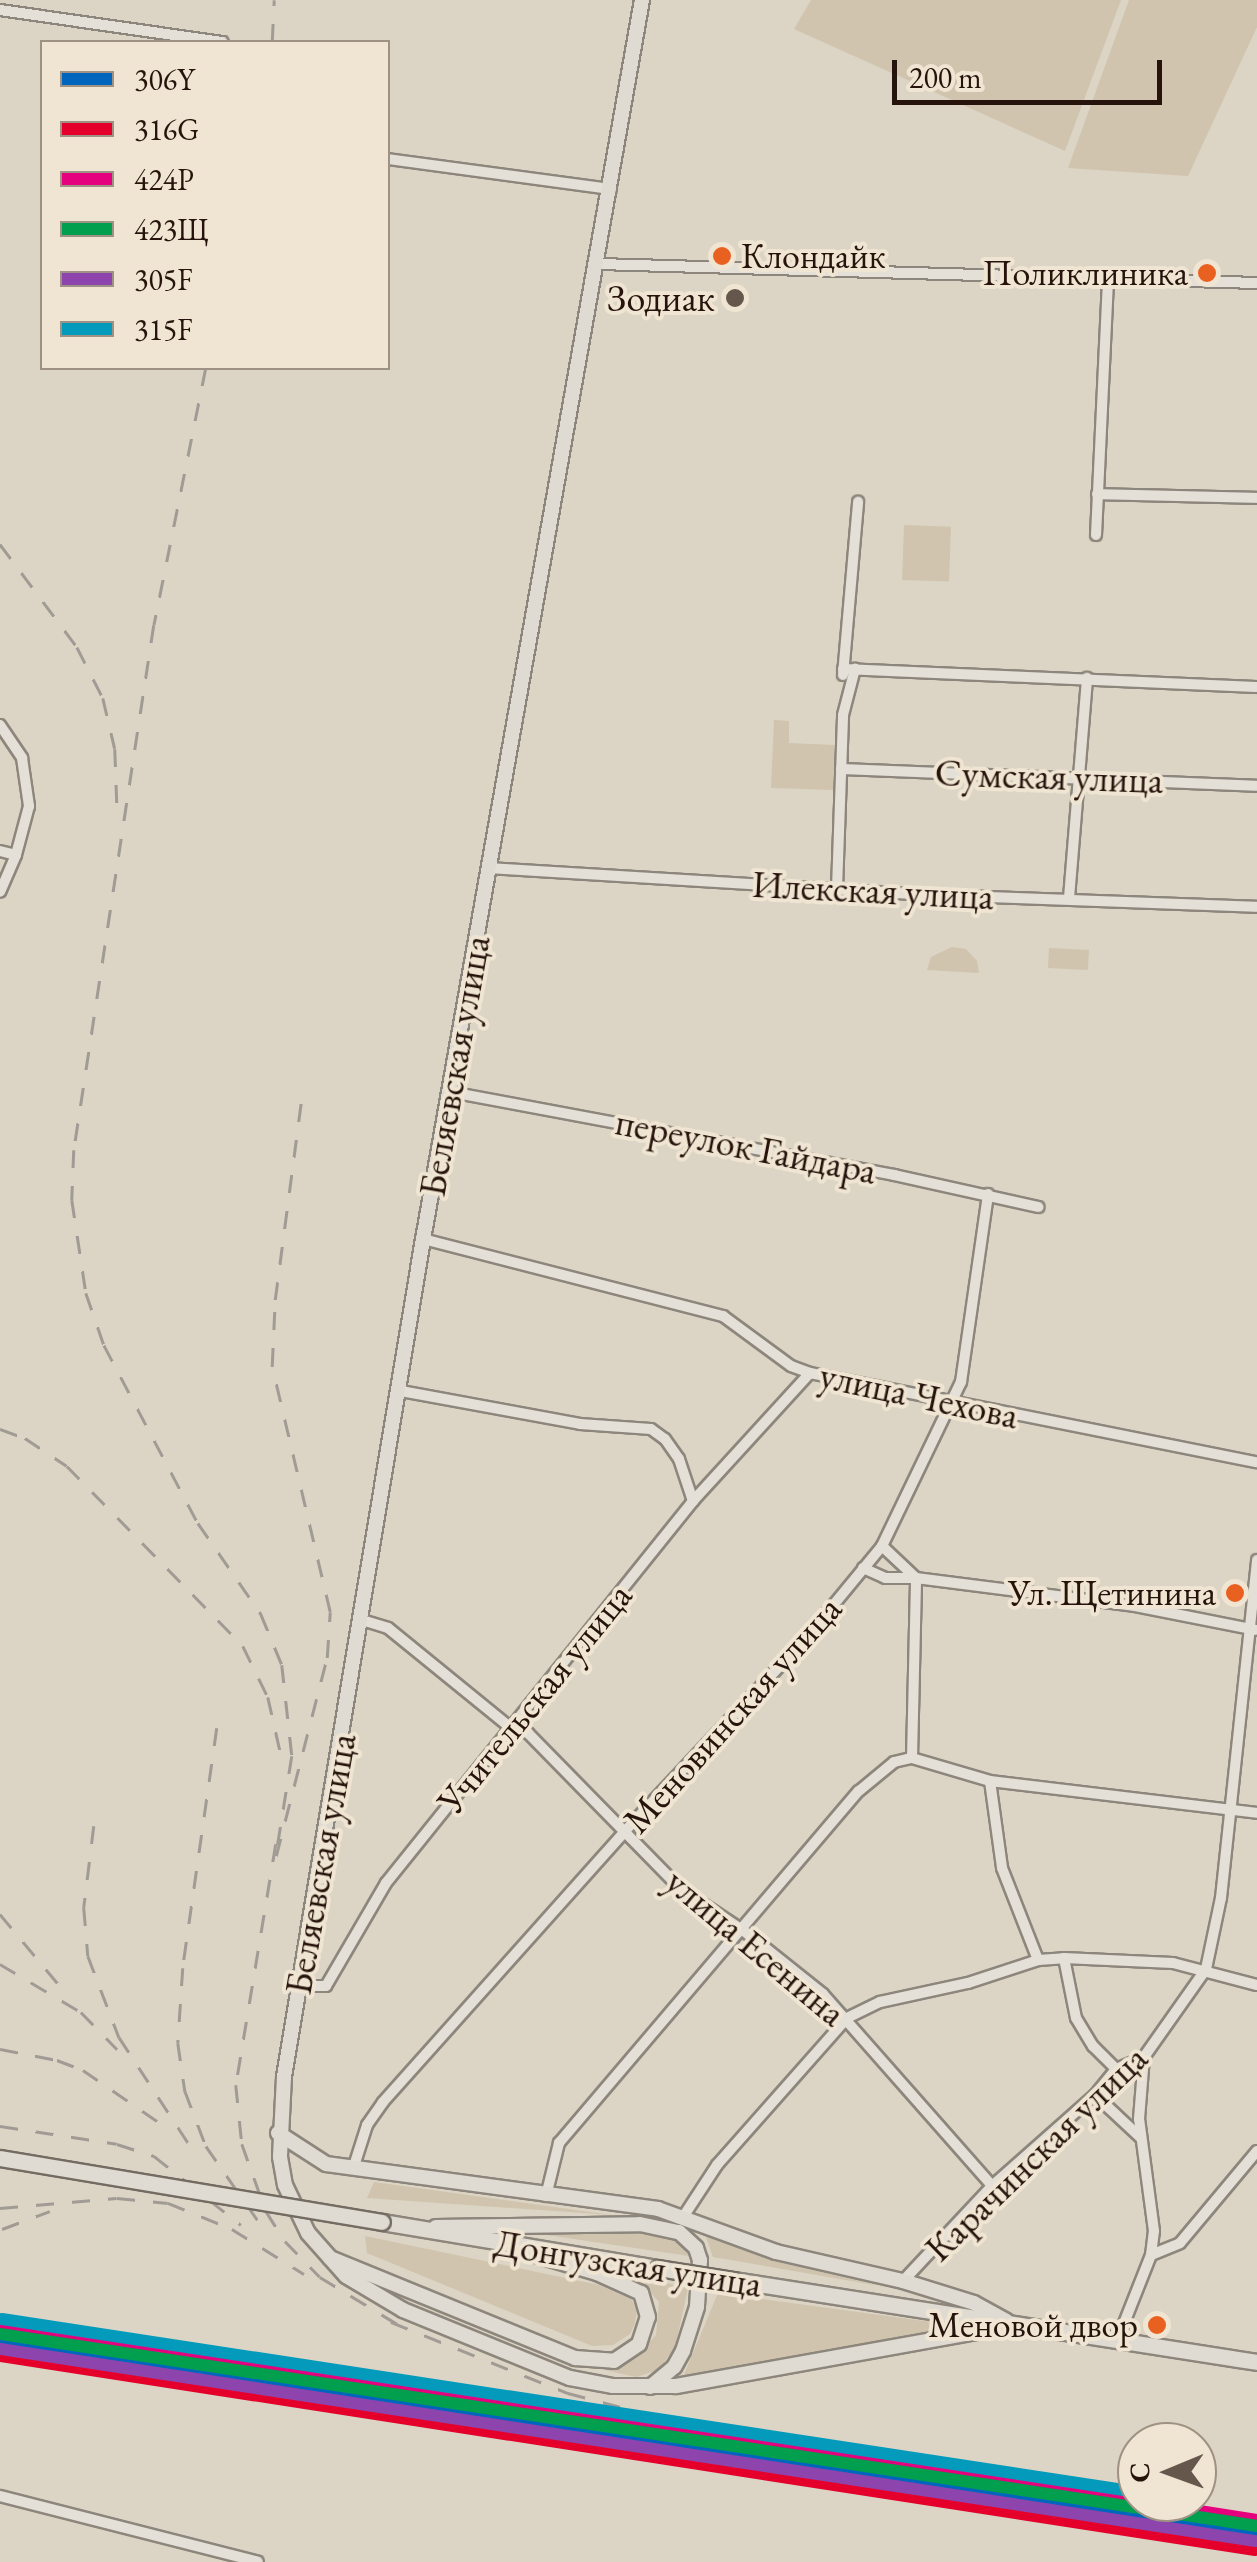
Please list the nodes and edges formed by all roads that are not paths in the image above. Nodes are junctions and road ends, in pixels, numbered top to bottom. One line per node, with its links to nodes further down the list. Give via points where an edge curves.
1 (642, 0): 5 (main road, Беляевская улица)
2 (0, 10): 3 (street)
3 (209, 40)
4 (390, 159): 5 (street)
5 (611, 189): 6 (main road, Беляевская улица)
6 (598, 264): 7 (street); 22 (main road, Беляевская улица)
7 (1108, 277): 8 (street); 9 (street)
8 (1257, 282)
9 (1097, 494): 10 (street); 12 (street)
10 (1257, 498)
11 (858, 502): 13 (street)
12 (1096, 534)
13 (849, 669): 14 (street); 17 (street)
14 (1087, 678): 15 (street); 18 (street)
15 (1257, 687)
16 (0, 724): 21 (street, via 28,782)
17 (841, 769): 18 (street, Сумская улица); 23 (street)
18 (1077, 778): 19 (street, Сумская улица); 25 (street)
19 (1257, 786)
20 (0, 851): 21 (street)
21 (16, 855): 24 (street)
22 (489, 868): 23 (street, Илекская улица); 27 (main road, Беляевская улица)
23 (837, 889): 25 (street, Илекская улица)
24 (0, 892)
25 (1068, 898): 26 (street, Илекская улица)
26 (1257, 907)
27 (451, 1092): 28 (street, переулок Гайдара); 30 (main road, Беляевская улица)
28 (988, 1194): 29 (street, переулок Гайдара); 33 (street, Меновинская улица, via 975,1312 962,1382)
29 (1038, 1207)
30 (424, 1239): 31 (street, улица Чехова, via 723,1316); 32 (main road, Беляевская улица)
31 (810, 1373): 33 (street, улица Чехова); 35 (street, Учительская улица)
32 (400, 1391): 35 (street, via 580,1424 652,1429 679,1459); 40 (main road, Беляевская улица)
33 (950, 1402): 34 (street, улица Чехова); 36 (street, Меновинская улица)
34 (1257, 1462)
35 (693, 1501): 42 (street, Учительская улица)
36 (882, 1546): 38 (street, Меновинская улица); 39 (street)
37 (1257, 1560): 41 (street, Карачинская улица)
38 (863, 1568): 39 (street, via 886,1578); 47 (street, Меновинская улица, via 807,1638)
39 (916, 1578): 41 (street, via 1136,1606); 43 (street)
40 (362, 1620): 42 (street, улица Есенина, via 388,1628); 53 (main road, Беляевская улица)
41 (1254, 1629): 45 (street, Карачинская улица)
42 (511, 1728): 47 (street, улица Есенина, via 528,1733); 53 (street, Учительская улица, via 386,1883 326,1986)
43 (912, 1758): 44 (street); 48 (street, via 894,1762 860,1791)
44 (990, 1781): 45 (street); 50 (street, via 1002,1868)
45 (1230, 1809): 46 (street); 51 (street, Карачинская улица)
46 (1257, 1813)
47 (626, 1831): 48 (street, улица Есенина, via 682,1890); 62 (street, Меновинская улица, via 383,2102 367,2125)
48 (744, 1931): 54 (street, улица Есенина); 64 (street, via 558,2143)
49 (1064, 1958): 50 (street); 51 (street); 56 (street, via 1076,2018)
50 (1038, 1960): 54 (street, via 880,2002)
51 (1206, 1969): 52 (street); 55 (street, Карачинская улица)
52 (1257, 1985)
53 (299, 1986): 58 (main road, Беляевская улица)
54 (847, 2018): 63 (street, улица Есенина); 65 (street, via 717,2165)
55 (1144, 2057): 56 (street, Карачинская улица); 59 (street)
56 (1116, 2069): 57 (street, Карачинская улица)
57 (1095, 2094): 59 (street); 63 (street, Карачинская улица)
58 (278, 2133): 62 (main road, via 326,2164); 69 (main road, Беляевская улица, via 296,2212)
59 (1140, 2137): 68 (street, via 1152,2200)
60 (1257, 2151): 68 (street, via 1180,2243)
61 (0, 2158): 66 (highway, Донгузская улица, bridge)
62 (354, 2169): 64 (main road)
63 (992, 2186): 70 (street, Карачинская улица)
64 (546, 2196): 65 (main road)
65 (683, 2217): 70 (main road, via 776,2252)
66 (416, 2228): 67 (highway, Донгузская улица); 74 (main road, via 640,2224 679,2232 700,2260 697,2307 683,2352)
67 (496, 2242): 69 (main road, via 641,2293 648,2317 639,2344 614,2361 574,2358); 71 (highway, Донгузская улица, bridge)
68 (1151, 2254): 72 (street)
69 (330, 2258): 74 (main road, Беляевская улица, via 366,2291 521,2361 570,2378)
70 (903, 2281): 71 (main road, via 974,2303)
71 (1014, 2325): 72 (highway, Донгузская улица); 74 (main road, Беляевская улица)
72 (1118, 2341): 73 (highway, Донгузская улица)
73 (1257, 2362)
74 (650, 2388)
75 (0, 2496): 76 (street)
76 (258, 2562)

